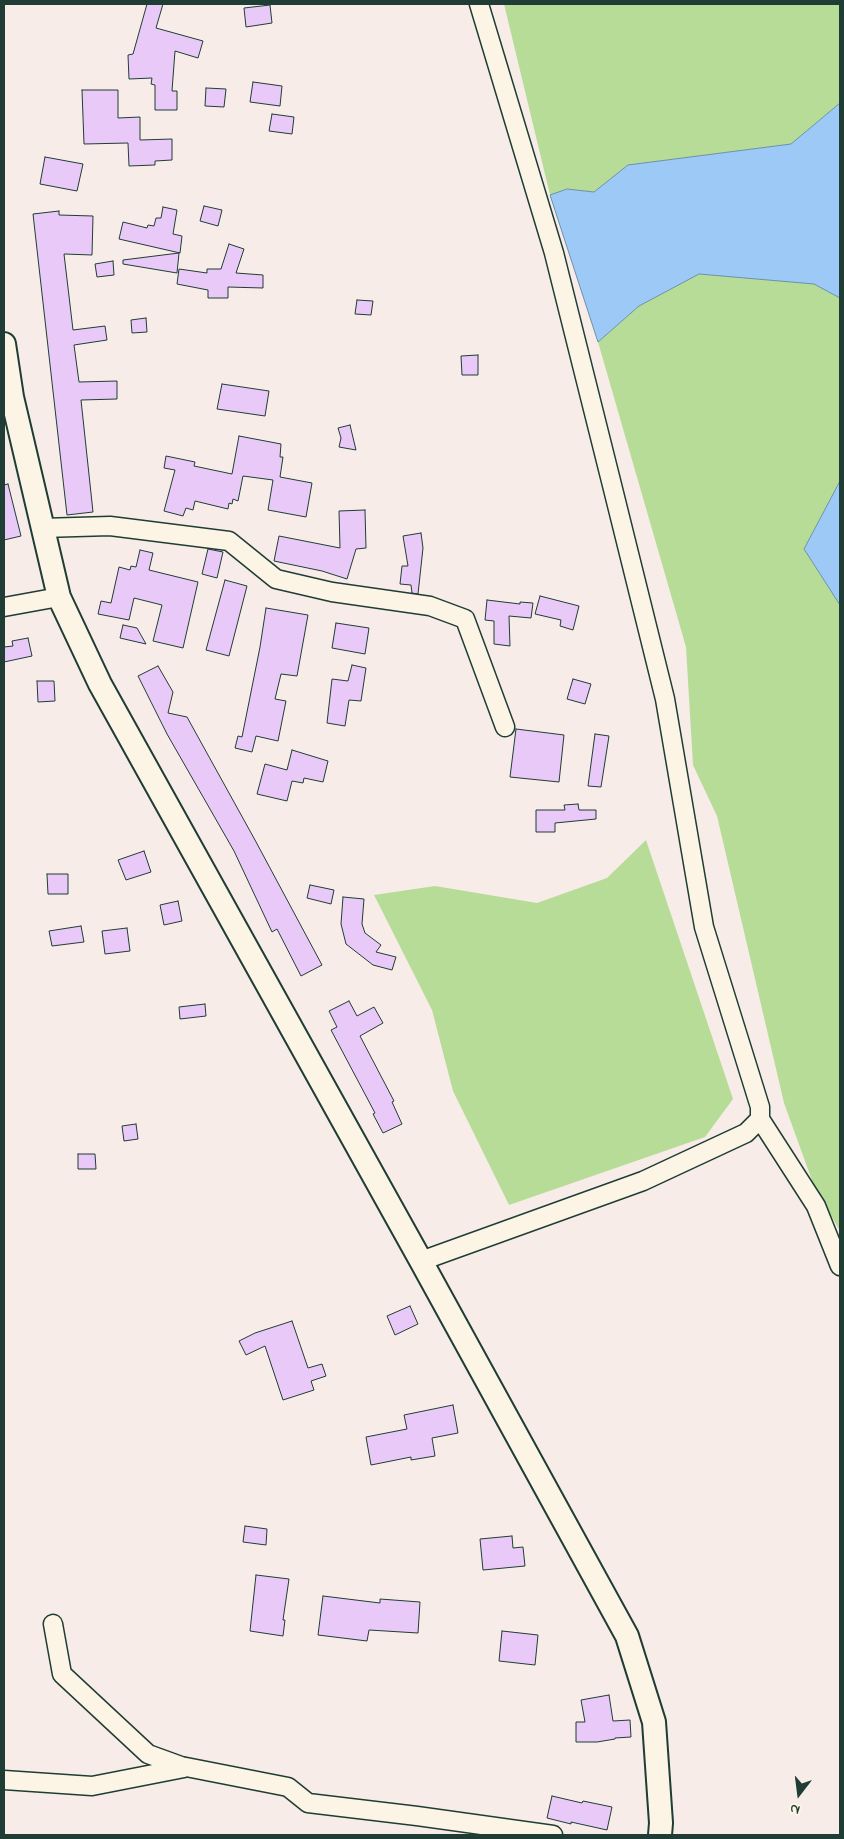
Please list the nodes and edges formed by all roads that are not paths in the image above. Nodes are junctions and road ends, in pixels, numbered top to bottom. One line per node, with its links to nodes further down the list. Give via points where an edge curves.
1 (479, 4): 7 (street, via 554,253 603,446 665,699 704,927 760,1107)
2 (4, 344): 3 (main road, via 12,396)
3 (42, 528): 4 (main road); 6 (street, via 110,526 229,541 276,579 332,592 430,606 465,619)
4 (58, 597): 5 (street); 8 (main road, via 100,684)
5 (4, 607)
6 (505, 728)
7 (760, 1119): 8 (street, via 746,1133 643,1181); 9 (street, via 816,1206)
8 (421, 1261): 14 (main road, via 627,1636 654,1722)
9 (840, 1266)
10 (53, 1624): 11 (street, via 62,1674 148,1754)
11 (188, 1767): 12 (street, via 92,1786); 13 (street, via 288,1787 308,1803)
12 (4, 1780)
13 (553, 1835)
14 (660, 1835)

